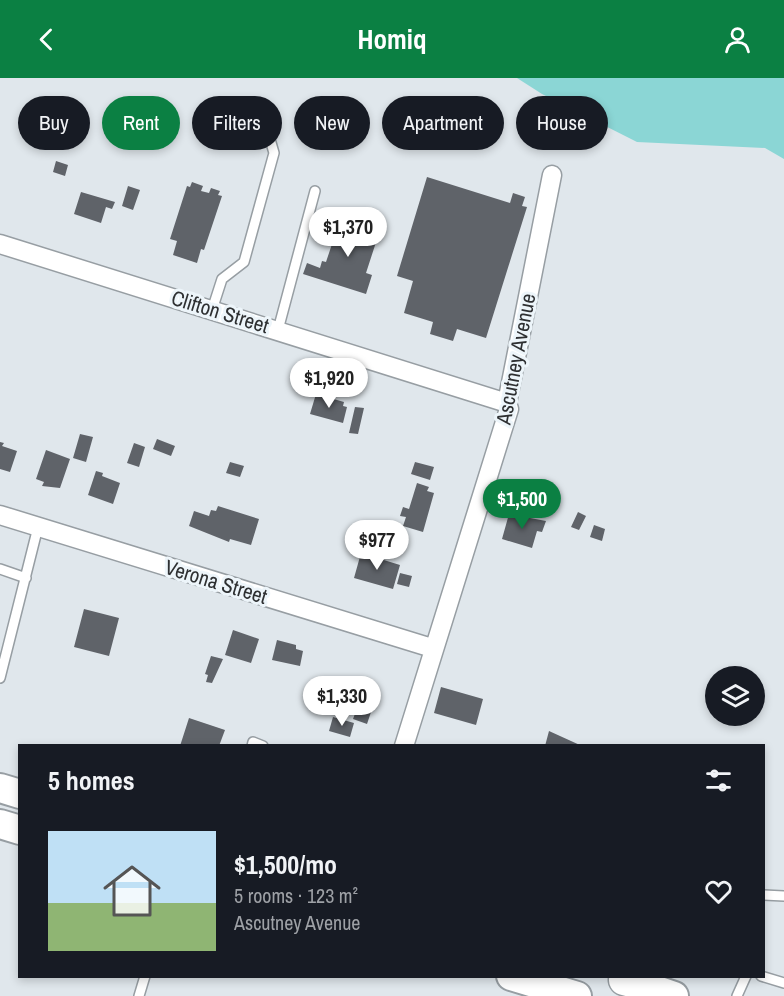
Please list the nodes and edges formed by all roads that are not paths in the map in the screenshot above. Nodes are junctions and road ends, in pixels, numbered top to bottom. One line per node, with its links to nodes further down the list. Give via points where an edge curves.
1 (273, 150): 5 (lane, via 244,262 222,279)
2 (552, 175): 7 (street, Ascutney Avenue)
3 (315, 191): 6 (lane)
4 (0, 244): 5 (street, Clifton Street)
5 (212, 310): 6 (street, Clifton Street)
6 (278, 330): 7 (street, Clifton Street)
7 (507, 403): 12 (street, Ascutney Avenue, via 509,409)
8 (0, 515): 9 (street, Verona Street)
9 (38, 527): 11 (lane); 12 (street, Verona Street)
10 (0, 569): 11 (lane)
11 (26, 578): 13 (lane)
12 (432, 648): 14 (street, Ascutney Avenue)
13 (0, 678)
14 (405, 744)
15 (0, 788): 16 (main road)
16 (18, 793)
17 (0, 824): 18 (main road)
18 (18, 829)
19 (765, 895): 20 (lane)
20 (784, 896)
21 (765, 977): 26 (lane)
22 (144, 978): 27 (lane)
23 (518, 978): 28 (main road)
24 (745, 978): 30 (lane)
25 (630, 983): 29 (main road)
26 (784, 983)
27 (140, 996)
28 (577, 996)
29 (674, 996)
30 (737, 996)

